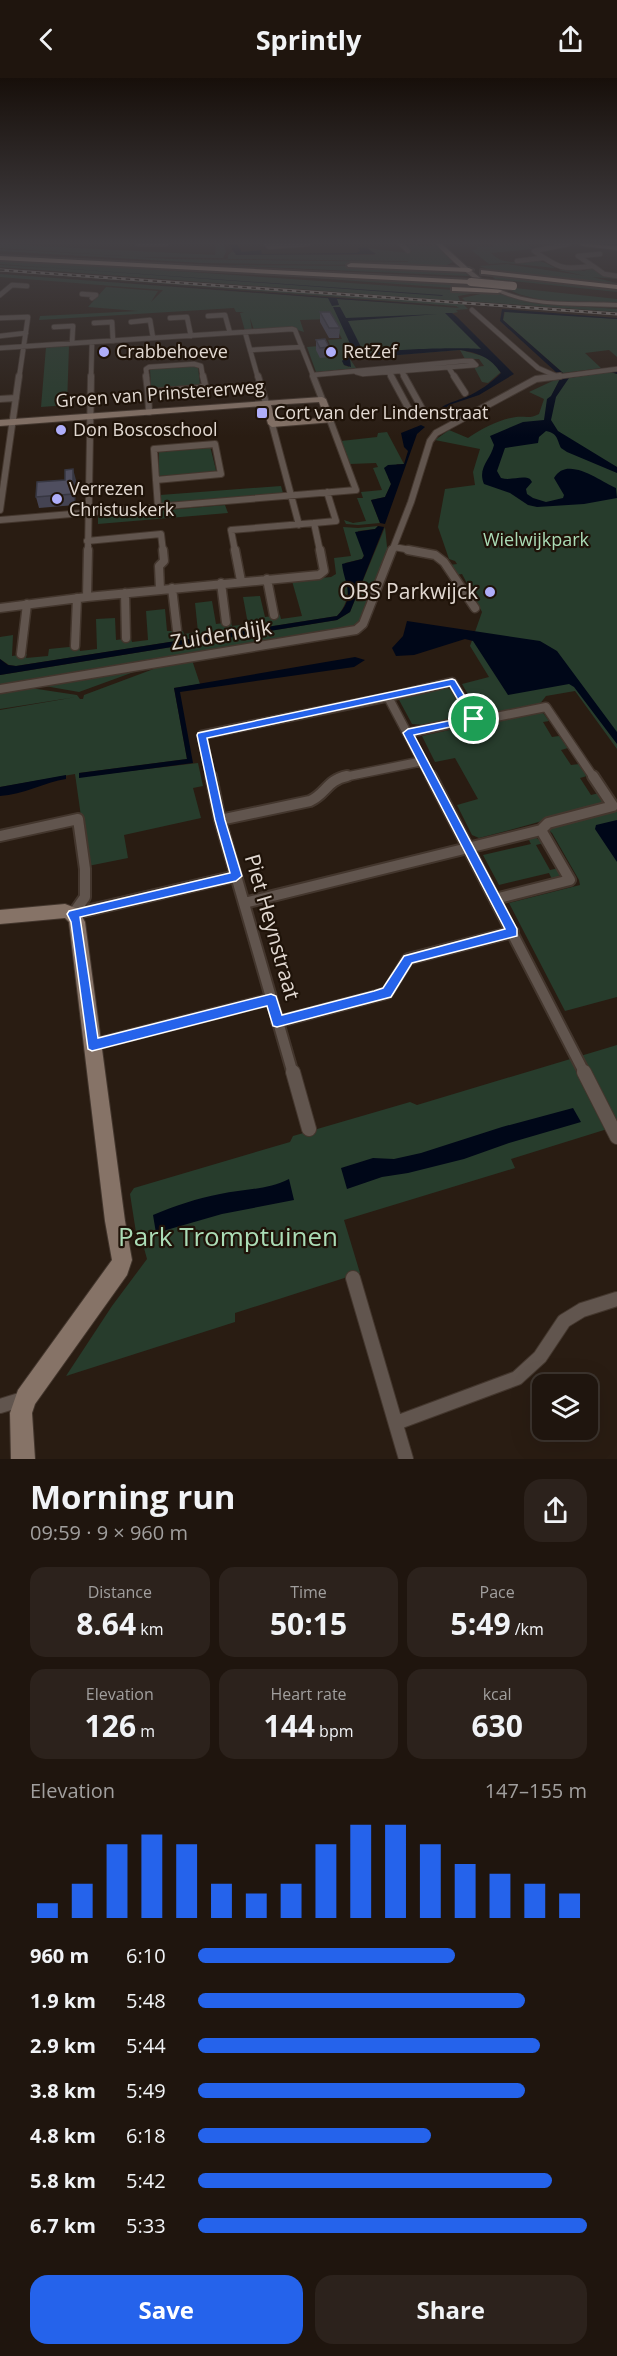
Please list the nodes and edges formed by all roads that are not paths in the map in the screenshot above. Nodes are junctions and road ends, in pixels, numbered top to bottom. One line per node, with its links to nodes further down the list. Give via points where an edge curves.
1 (472, 310): 22 (street)
2 (208, 316): 10 (street, via 225,315)
3 (0, 318): 9 (street, via 28,317)
4 (170, 318): 12 (street, via 187,317)
5 (132, 321): 13 (street, via 150,320)
6 (94, 323): 14 (street, via 112,322)
7 (54, 327): 16 (street, via 74,326)
8 (245, 332): 10 (street); 18 (street, via 295,330); 20 (street)
9 (26, 333): 11 (street); 17 (street)
10 (230, 333): 12 (street)
11 (0, 336)
12 (191, 336): 13 (street)
13 (153, 338): 14 (street)
14 (113, 341): 15 (street)
15 (92, 342): 16 (street); 37 (street)
16 (72, 343): 17 (street)
17 (23, 347): 19 (street); 31 (street)
18 (302, 347): 20 (street); 26 (street)
19 (0, 348)
20 (250, 350): 34 (street)
21 (449, 368): 23 (street); 23 (street, via 476,365 464,361); 30 (street)
22 (538, 368): 27 (street); 28 (street)
23 (400, 369): 25 (street); 25 (street, via 424,414 411,413)
24 (617, 369): 27 (street)
25 (388, 370): 26 (street)
26 (313, 375): 33 (street)
27 (556, 376): 28 (street, Zuidendijk); 35 (street, Zuidendijk)
28 (536, 379): 35 (street, Zuidendijk)
29 (147, 392): 29 (street, via 200,388 205,385 201,366 149,367); 36 (street)
30 (465, 393)
31 (16, 398): 32 (street); 39 (street)
32 (0, 399)
33 (322, 399): 34 (street, Groen van Prinstererweg); 38 (street)
34 (266, 403): 36 (street, Groen van Prinstererweg); 41 (street)
35 (488, 406): 52 (street, Zuidendijk, via 430,441)
36 (149, 412): 37 (street, Groen van Prinstererweg)
37 (91, 416): 39 (street, Groen van Prinstererweg); 47 (street)
38 (330, 420): 41 (street); 43 (street, via 356,490)
39 (13, 422): 40 (street, Groen van Prinstererweg); 45 (street)
40 (0, 423)
41 (272, 424): 44 (street)
42 (156, 480): 42 (street, via 221,474 215,444 154,449); 46 (street)
43 (327, 492): 44 (street); 49 (street, via 336,521)
44 (291, 495): 46 (street); 50 (street)
45 (0, 505)
46 (158, 507): 47 (street)
47 (89, 513): 48 (street); 51 (street)
48 (0, 520)
49 (314, 523): 50 (street); 53 (street, via 324,571)
50 (299, 525): 54 (street, via 231,530)
51 (87, 541): 57 (street, via 161,534 164,561 159,566); 59 (street)
52 (394, 547): 63 (street, via 435,555); 70 (street, Zuidendijk, via 363,624 356,630)
53 (267, 579): 54 (street); 64 (street)
54 (241, 581): 55 (street)
55 (221, 583): 56 (street); 65 (street)
56 (172, 588): 57 (street); 66 (street)
57 (160, 589): 58 (street)
58 (125, 593): 59 (street); 67 (street)
59 (87, 597): 60 (street)
60 (77, 598): 61 (street); 68 (street)
61 (27, 604): 62 (street); 69 (street)
62 (0, 608)
63 (475, 608)
64 (274, 615)
65 (226, 622)
66 (177, 630)
67 (126, 638)
68 (75, 646)
69 (21, 654)
70 (0, 689)
71 (388, 697): 72 (street, via 452,682); 73 (street); 75 (street, Piet Heynstraat, via 201,735)
72 (474, 719): 73 (street); 76 (street, via 546,708 613,806 548,823)
73 (408, 733): 74 (street)
74 (423, 761): 75 (street, via 334,779 310,801); 78 (street)
75 (220, 820): 79 (street, Piet Heynstraat)
76 (541, 830): 78 (street); 80 (street, via 570,880)
77 (0, 836): 82 (street, via 78,819 85,897)
78 (469, 848): 80 (street); 81 (street)
79 (236, 876): 81 (street, Piet Heynstraat); 82 (street)
80 (495, 898): 84 (street)
81 (244, 903): 85 (street, Piet Heynstraat)
82 (73, 914): 83 (street, via 65,911); 87 (street)
83 (0, 917)
84 (513, 932): 86 (street, via 408,959 387,993); 89 (street)
85 (271, 999): 86 (street, Piet Heynstraat); 87 (street)
86 (277, 1022): 88 (street, Piet Heynstraat)
87 (92, 1045): 92 (street, via 122,1260 106,1290)
88 (309, 1129)
89 (617, 1137)
90 (353, 1278): 94 (street)
91 (617, 1299): 94 (street, via 582,1310 564,1321 540,1358 517,1378)
92 (26, 1398): 93 (street); 96 (street, via 21,1413)
93 (0, 1406)
94 (396, 1423): 95 (street)
95 (403, 1458)
96 (23, 1459)

